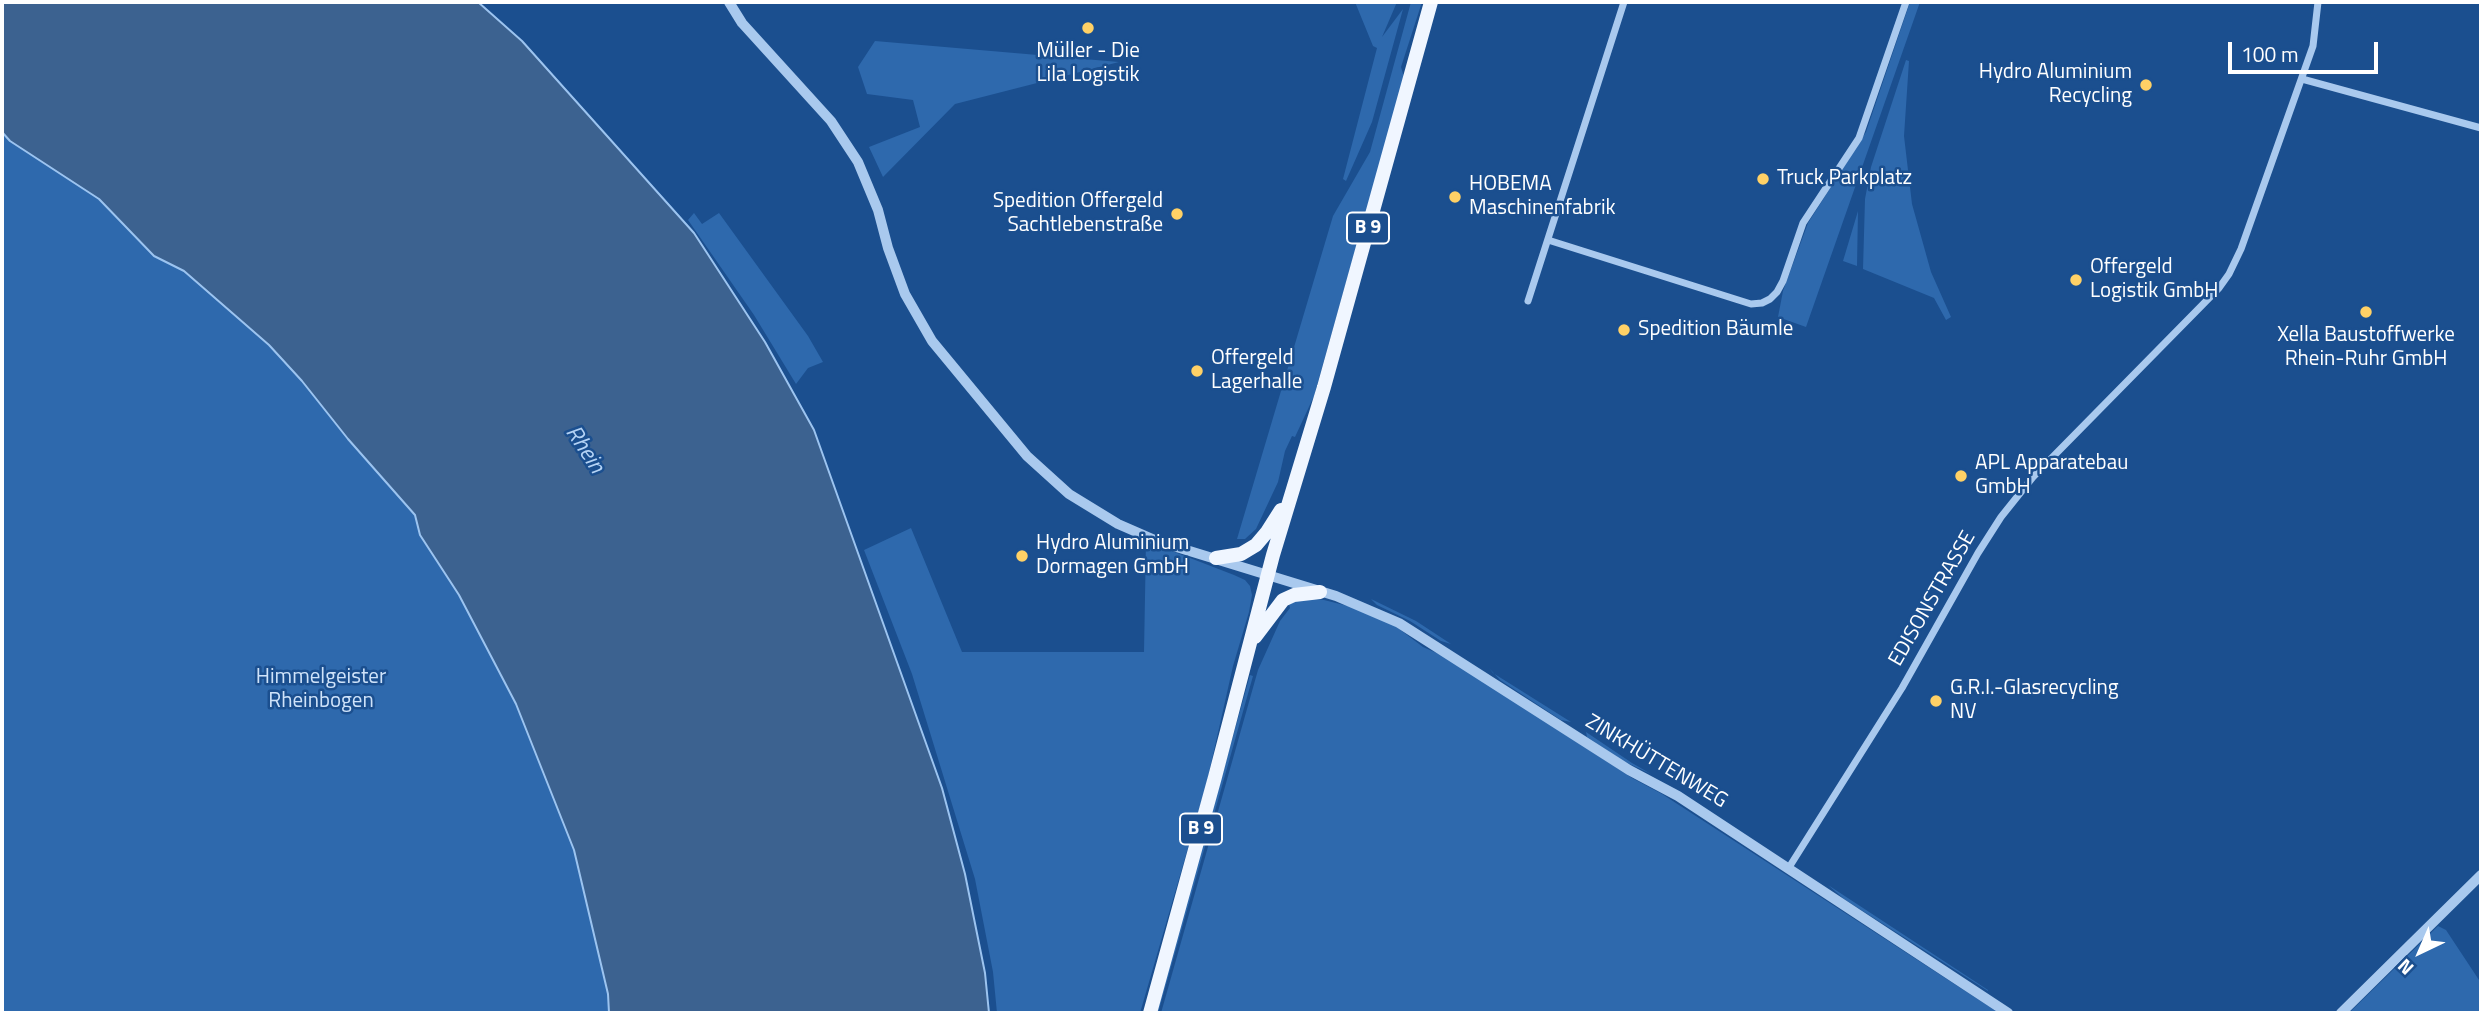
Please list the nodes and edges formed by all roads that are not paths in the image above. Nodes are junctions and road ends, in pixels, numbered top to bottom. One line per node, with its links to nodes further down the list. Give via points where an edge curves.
1 (729, 2): 11 (street, ZINKHÜTTENWEG, via 845,141 870,189 895,272 918,319 1027,456 1069,494 1105,518 1157,541)
2 (1431, 2): 10 (main road, B 9)
3 (1624, 2): 8 (street)
4 (1906, 2): 8 (street, via 1859,138 1803,223 1783,281 1770,299 1751,304)
5 (2318, 2): 6 (street, EDISONSTRASSE, via 2313,46)
6 (2302, 79): 7 (street); 15 (street, EDISONSTRASSE, via 2229,274 2033,477 2001,517 1902,688)
7 (2481, 128)
8 (1548, 240): 9 (street)
9 (1528, 301)
10 (1291, 494): 11 (main road, via 1256,545 1241,554); 12 (main road, B 9)
11 (1216, 558): 12 (street, ZINKHÜTTENWEG)
12 (1268, 575): 13 (street, ZINKHÜTTENWEG); 14 (main road, B 9)
13 (1320, 592): 14 (main road, via 1283,600); 15 (street, ZINKHÜTTENWEG, via 1399,623)
14 (1248, 647): 17 (main road, B 9)
15 (1788, 869): 18 (street, ZINKHÜTTENWEG)
16 (2481, 875): 19 (street)
17 (1150, 1013)
18 (2008, 1013)
19 (2341, 1013)

